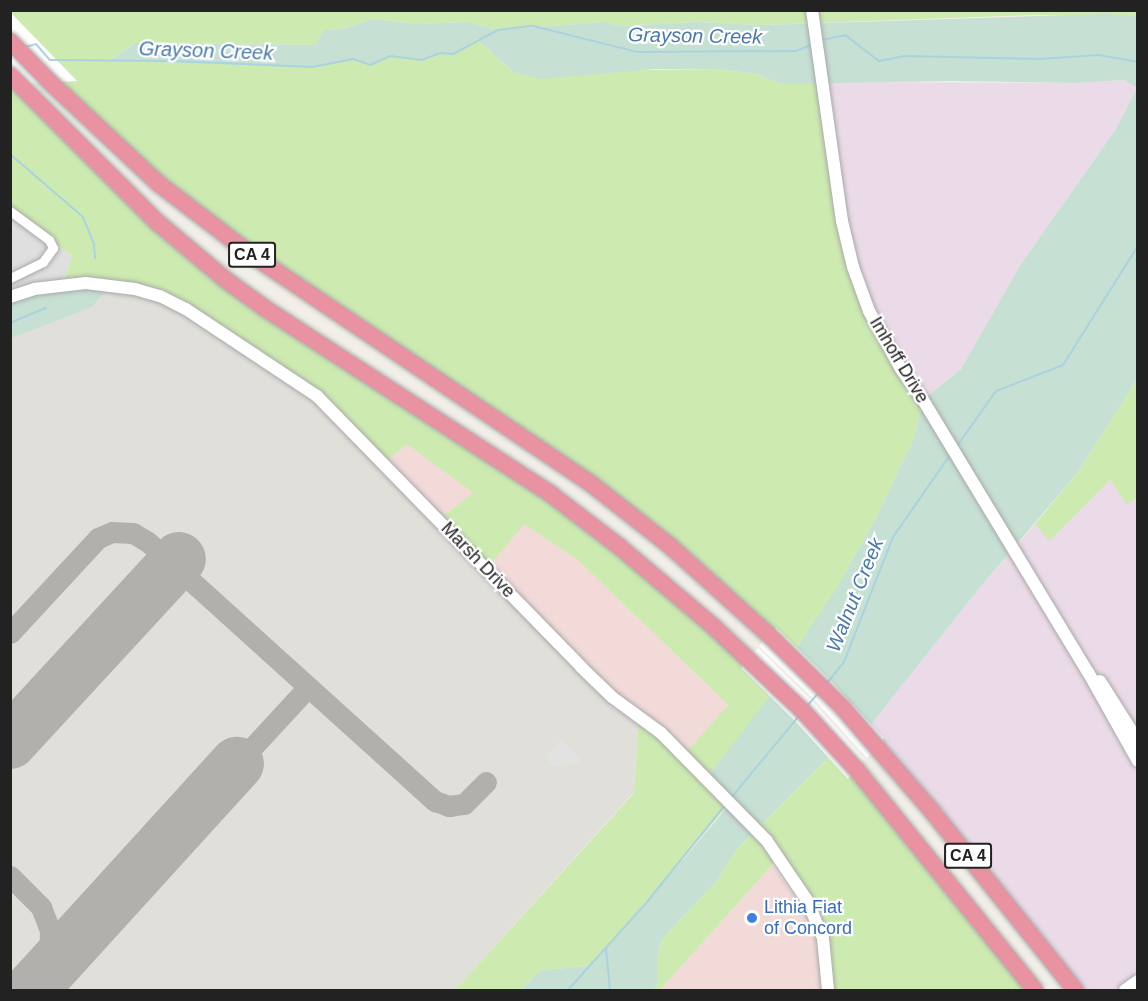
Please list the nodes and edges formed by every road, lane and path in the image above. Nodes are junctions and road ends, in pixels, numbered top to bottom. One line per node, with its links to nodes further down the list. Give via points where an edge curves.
1 (812, 10): 7 (street, Imhoff Drive, via 839,202 853,267 869,311)
2 (10, 41): 11 (highway, CA 4, via 159,184 252,255 590,483 670,546 820,684 877,746)
3 (14, 82): 10 (highway, CA 4, via 88,167 111,177 226,280 561,502 676,593 809,717)
4 (10, 211): 5 (street, via 53,248 43,262)
5 (10, 278)
6 (10, 297): 13 (street, Marsh Drive, via 63,284 135,288 186,309 286,373 340,416 604,689 661,734 767,841 807,900 823,938)
7 (1088, 672): 8 (street, Imhoff Drive, via 1096,675); 9 (street, Imhoff Drive)
8 (1137, 741)
9 (1137, 761)
10 (1004, 952): 14 (highway); 15 (highway, CA 4)
11 (1056, 968): 16 (highway, CA 4); 17 (highway)
12 (1137, 981): 18 (street)
13 (828, 990)
14 (1023, 990)
15 (1035, 990)
16 (1075, 990)
17 (1081, 990)
18 (1125, 990)

